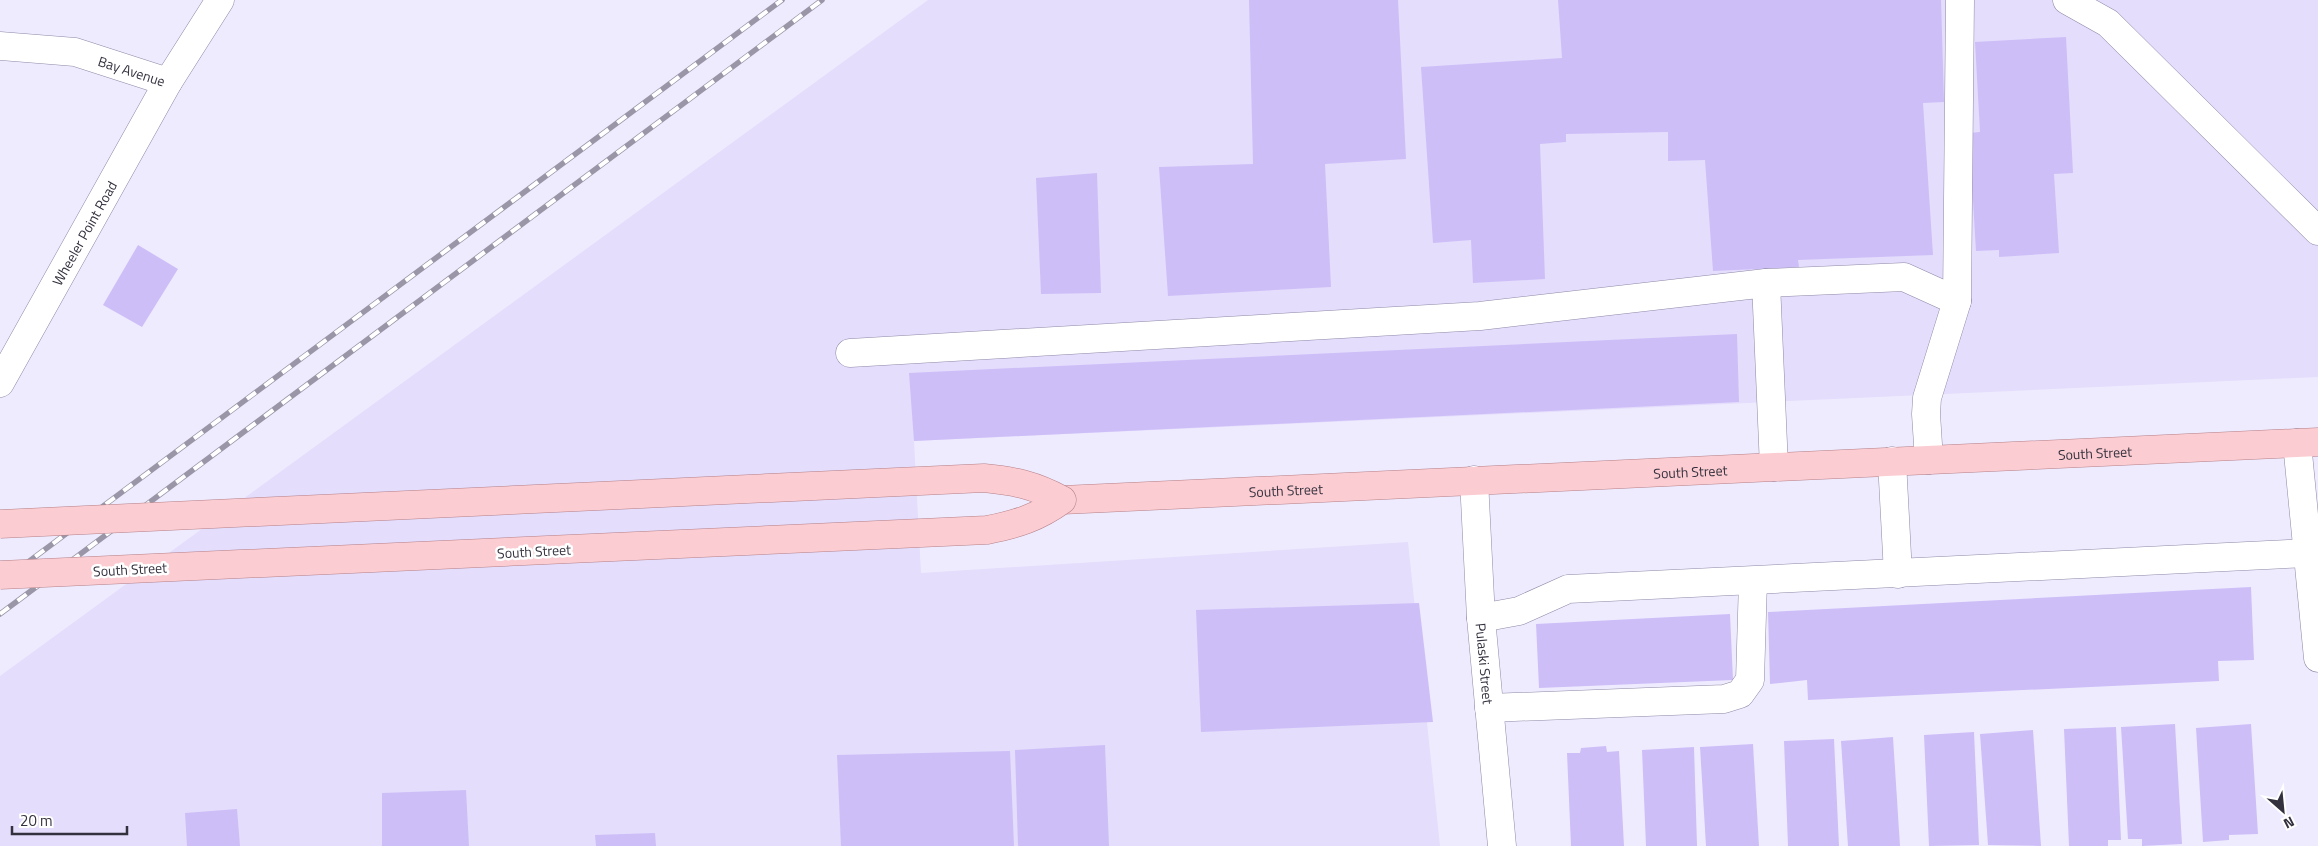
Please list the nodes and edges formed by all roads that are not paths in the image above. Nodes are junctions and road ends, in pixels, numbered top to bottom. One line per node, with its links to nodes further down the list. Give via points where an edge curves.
1 (220, 0): 5 (street, Bay Avenue)
2 (1960, 0): 8 (street)
3 (2067, 0): 6 (street, via 2108,24)
4 (0, 46): 5 (street, Bay Avenue, via 75,52)
5 (168, 82): 10 (street, Wheeler Point Road)
6 (2318, 231)
7 (1766, 283): 8 (street, via 1904,277); 9 (street, via 1480,316); 14 (street)
8 (1957, 301): 12 (street, via 1928,398)
9 (850, 353)
10 (0, 383)
11 (2308, 442): 12 (main road, South Street); 18 (street)
12 (1929, 460): 13 (main road, South Street)
13 (1892, 462): 14 (main road, South Street); 19 (street)
14 (1774, 467): 15 (main road, South Street)
15 (1474, 480): 16 (main road, South Street); 22 (street, Pulaski Street)
16 (1062, 500): 17 (main road, bridge, via 1038,487 1012,480 984,478); 20 (main road, South Street, bridge, via 1042,514 987,530)
17 (0, 524)
18 (2308, 554): 19 (street); 23 (street)
19 (1898, 574): 21 (street)
20 (0, 575)
21 (1753, 580): 22 (street, via 1568,589 1519,611); 24 (street, via 1750,680 1740,694 1724,699)
22 (1481, 618): 24 (street, Pulaski Street)
23 (2318, 658)
24 (1489, 708): 25 (street, Pulaski Street)
25 (1502, 846)

